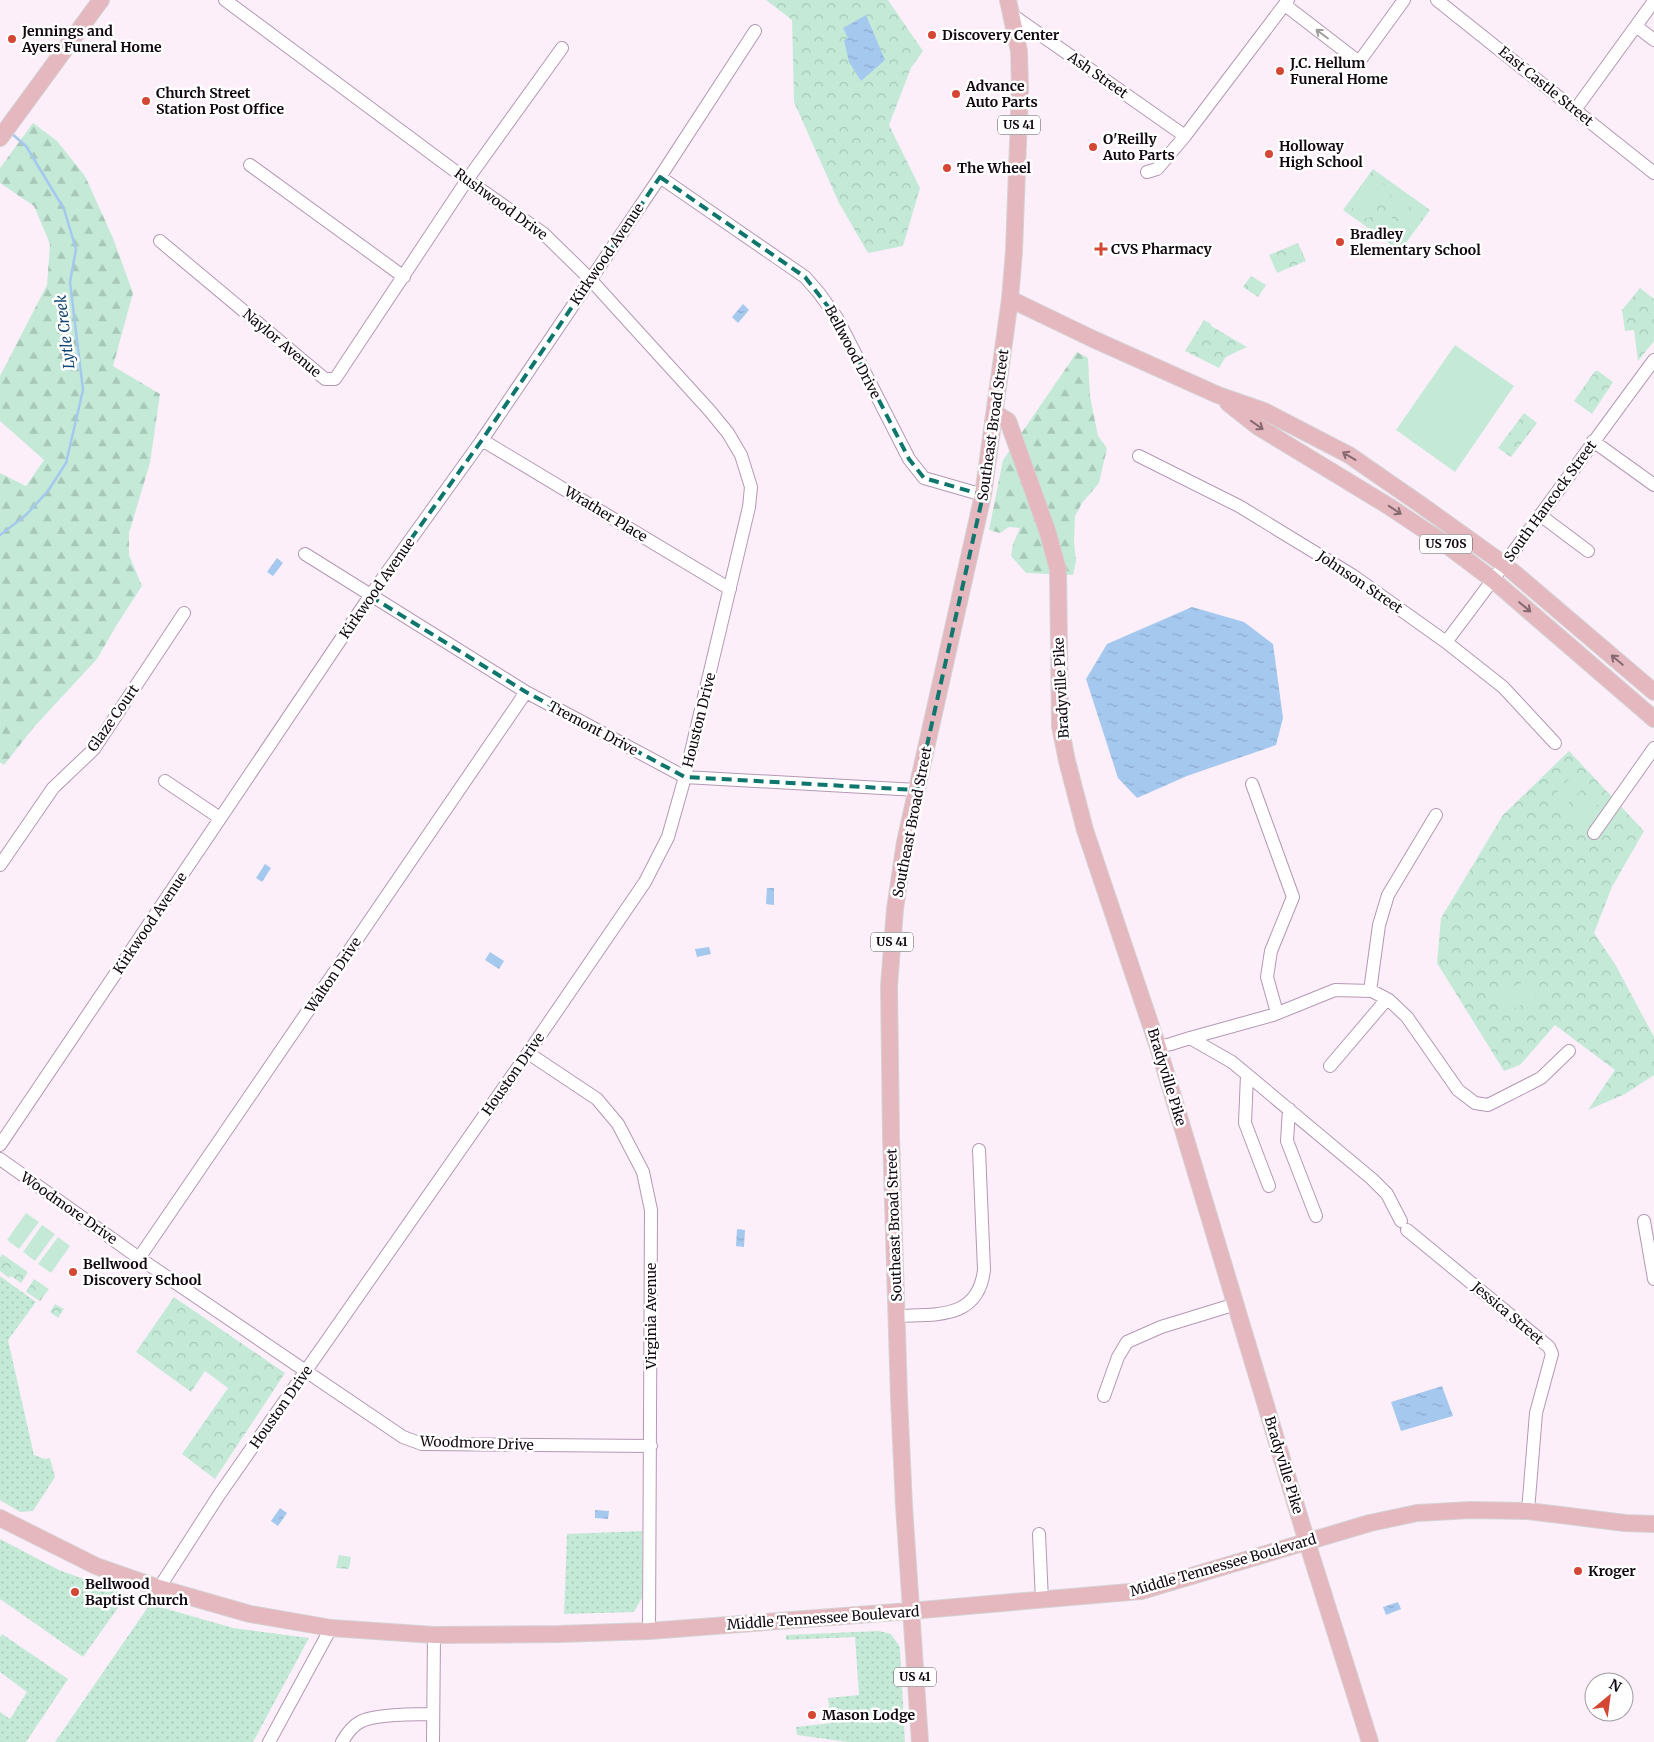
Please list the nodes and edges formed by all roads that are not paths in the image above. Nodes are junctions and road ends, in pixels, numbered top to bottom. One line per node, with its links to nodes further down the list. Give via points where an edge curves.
1 (102, 0): 14 (main road)
2 (225, 0): 19 (street, Rushwood Drive)
3 (1404, 0): 5 (street, one-way to 5, via 1359,62)
4 (1437, 0): 12 (street, East Castle Street)
5 (1286, 3): 13 (street)
6 (1647, 3): 8 (street)
7 (1010, 7): 13 (street, Ash Street); 23 (main road, Southeast Broad Street / US 41, via 1019,51 1020,89)
8 (1636, 26): 10 (street); 12 (street)
9 (755, 31): 18 (street, Kirkwood Avenue)
10 (1654, 40)
11 (562, 48): 19 (street, Naylor Avenue)
12 (1575, 110): 17 (street, East Castle Street)
13 (1185, 136): 16 (street, via 1158,168)
14 (0, 138)
15 (250, 165): 21 (street)
16 (1146, 172)
17 (1654, 173)
18 (660, 177): 22 (street, Kirkwood Avenue); 31 (street, Bellwood Drive, via 805,277 837,318 909,459 924,478)
19 (467, 180): 21 (street, Naylor Avenue); 22 (street, Rushwood Drive, via 544,234)
20 (160, 241): 21 (street, Naylor Avenue, via 325,379 335,379)
21 (404, 277)
22 (590, 279): 27 (street, Kirkwood Avenue); 32 (street, Rushwood Drive, via 728,433 741,455 750,487)
23 (1010, 299): 25 (main road, US 70S); 26 (main road, Southeast Broad Street / US 41)
24 (1654, 360): 28 (street, South Hancock Street)
25 (1218, 395): 36 (main road, US 70S, one-way to 25, via 1349,455 1264,411); 37 (main road, US 70S, one-way to 37, via 1257,426 1390,507)
26 (995, 413): 31 (main road, Southeast Broad Street / US 41); 59 (main road, Bradyville Pike, via 1008,422 1058,570 1060,726 1067,761 1085,830)
27 (482, 440): 38 (street, Wrather Place); 39 (street, Kirkwood Avenue)
28 (1593, 441): 30 (street); 33 (street, South Hancock Street)
29 (1139, 456): 41 (street, Johnson Street, via 1239,506 1352,574)
30 (1654, 485)
31 (983, 495): 50 (main road, Southeast Broad Street / US 41)
32 (749, 507): 38 (street, Houston Drive)
33 (1540, 515): 34 (street); 36 (street, South Hancock Street)
34 (1588, 551)
35 (305, 554): 39 (street, Tremont Drive)
36 (1505, 565): 37 (street, South Hancock Street); 43 (main road, US 70S, one-way to 36)
37 (1493, 580): 41 (street, South Hancock Street); 44 (main road, US 70S, one-way to 44)
38 (730, 589): 47 (street, Houston Drive)
39 (370, 596): 42 (street, Tremont Drive); 52 (street, Kirkwood Avenue)
40 (184, 613): 54 (street, Glaze Court, via 94,749 53,788)
41 (1446, 642): 45 (street, Johnson Street, via 1503,687)
42 (526, 692): 47 (street, Tremont Drive); 71 (street, Walton Drive)
43 (1654, 692)
44 (1654, 719)
45 (1555, 743)
46 (1654, 748): 53 (street)
47 (685, 777): 50 (street, Tremont Drive); 61 (street, Houston Drive, via 668,837 645,882)
48 (165, 781): 52 (street)
49 (1252, 784): 57 (street, via 1292,897 1271,951 1267,977)
50 (916, 790): 74 (main road, Southeast Broad Street / US 41, via 895,909 889,986)
51 (1436, 815): 55 (street, via 1388,894 1379,926)
52 (220, 818): 65 (street, Kirkwood Avenue)
53 (1594, 833)
54 (0, 865)
55 (1370, 991): 56 (street); 57 (street, via 1336,990)
56 (1387, 999): 60 (street, via 1407,1017 1458,1090 1474,1103 1488,1105 1541,1078); 62 (street)
57 (1277, 1013): 58 (street)
58 (1190, 1038): 59 (street); 63 (street, Jessica Street, via 1232,1062)
59 (1158, 1047): 73 (main road, Bradyville Pike)
60 (1569, 1051)
61 (528, 1053): 75 (street, Houston Drive); 77 (street, Virginia Avenue, via 596,1099 618,1124 643,1172 651,1210)
62 (1330, 1066)
63 (1247, 1075): 64 (street, Jessica Street); 68 (street, via 1244,1123)
64 (1289, 1109): 69 (street, via 1287,1141); 78 (street, Jessica Street, via 1387,1194 1404,1226 1550,1350 1552,1354 1536,1413)
65 (0, 1145)
66 (979, 1150): 74 (street, via 983,1284 974,1297 948,1314)
67 (0, 1159): 71 (street, Woodmore Drive)
68 (1269, 1186)
69 (1316, 1216)
70 (1644, 1221): 72 (street)
71 (139, 1258): 75 (street, Woodmore Drive)
72 (1654, 1279)
73 (1236, 1304): 76 (street, via 1161,1327 1127,1342); 82 (main road, Bradyville Pike)
74 (897, 1316): 85 (main road, Southeast Broad Street / US 41)
75 (306, 1371): 77 (street, Woodmore Drive, via 403,1437 422,1444); 83 (street, Houston Drive)
76 (1104, 1396)
77 (651, 1446): 87 (street, Virginia Avenue)
78 (1528, 1511): 80 (main road, Middle Tennessee Boulevard); 82 (main road, Middle Tennessee Boulevard, via 1417,1513)
79 (0, 1518): 83 (main road, Middle Tennessee Boulevard, via 96,1566)
80 (1654, 1524)
81 (1039, 1534): 84 (street)
82 (1307, 1542): 84 (main road, Middle Tennessee Boulevard, via 1141,1591); 94 (main road, Bradyville Pike)
83 (159, 1588): 86 (main road, Middle Tennessee Boulevard, via 250,1614)
84 (1042, 1601): 85 (main road, Middle Tennessee Boulevard)
85 (910, 1612): 87 (main road, Middle Tennessee Boulevard); 93 (main road, Southeast Broad Street / US 41)
86 (331, 1628): 88 (main road, Middle Tennessee Boulevard); 90 (street)
87 (649, 1631): 88 (main road, Middle Tennessee Boulevard)
88 (434, 1635): 89 (street)
89 (433, 1714): 91 (street, via 383,1716 360,1721); 92 (street)
90 (269, 1742)
91 (342, 1742)
92 (434, 1742)
93 (920, 1742)
94 (1370, 1742)

